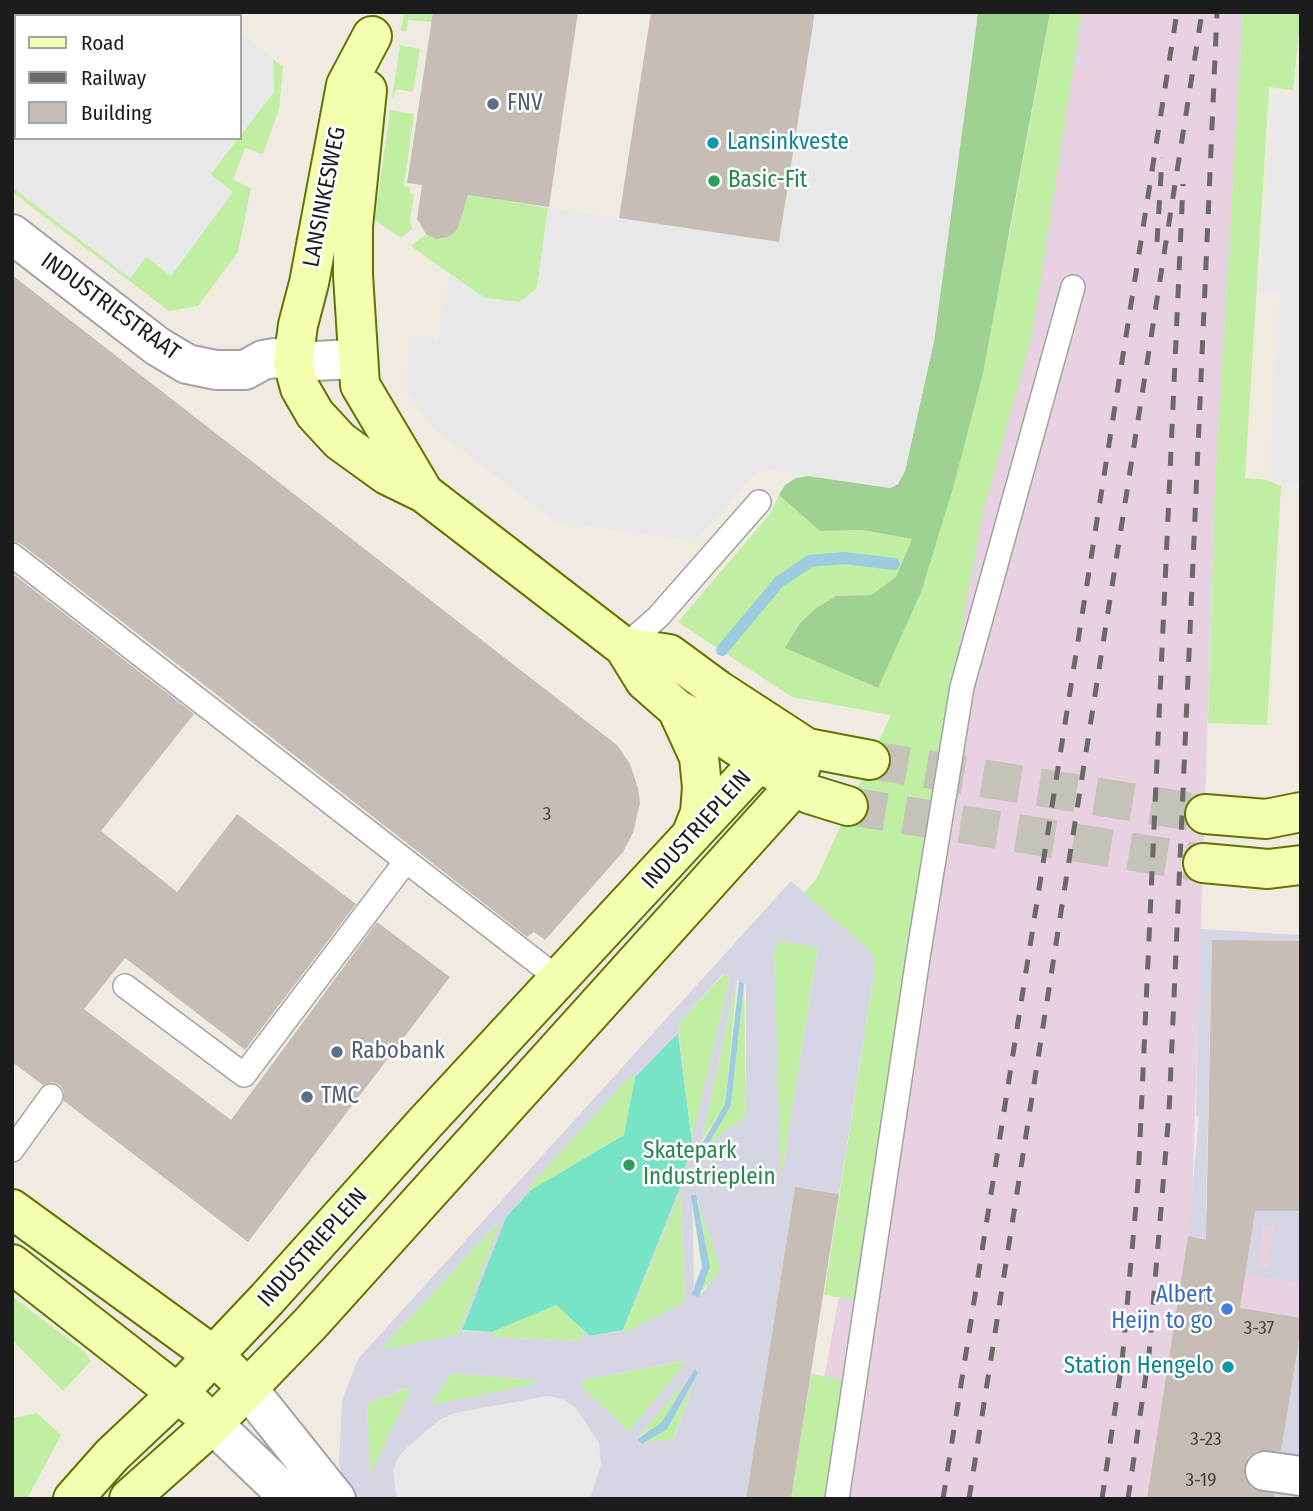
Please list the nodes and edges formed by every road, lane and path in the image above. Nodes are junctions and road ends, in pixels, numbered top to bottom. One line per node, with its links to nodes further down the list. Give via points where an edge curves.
1 (374, 24): 4 (main road, LANSINKESWEG, via 353,226); 5 (main road, LANSINKESWEG, via 346,85)
2 (12, 234): 5 (street, INDUSTRIESTRAAT, via 187,364 245,370 275,358)
3 (1073, 287): 36 (lane, via 962,687)
4 (357, 359): 5 (street, INDUSTRIESTRAAT); 6 (main road, via 360,385)
5 (293, 362): 6 (main road, via 300,388 315,414 340,441 387,475)
6 (424, 493): 9 (main road)
7 (759, 502): 9 (lane, via 658,617)
8 (12, 555): 19 (lane)
9 (624, 647): 10 (main road, via 645,681); 11 (main road, via 668,654)
10 (677, 709): 13 (main road); 18 (main road, via 699,757 700,813)
11 (807, 748): 12 (main road); 13 (main road, INDUSTRIEPLEIN); 14 (main road, INDUSTRIEPLEIN)
12 (870, 760)
13 (759, 762): 14 (main road); 18 (main road, INDUSTRIEPLEIN)
14 (795, 786): 15 (main road, via 827,802); 29 (main road, INDUSTRIEPLEIN)
15 (848, 806)
16 (1301, 812): 17 (main road, via 1266,819)
17 (1205, 814)
18 (690, 838): 22 (main road, INDUSTRIEPLEIN)
19 (406, 861): 22 (lane); 23 (lane, via 244,1075)
20 (1203, 863): 21 (main road, via 1268,869)
21 (1301, 865)
22 (560, 980): 28 (main road, INDUSTRIEPLEIN)
23 (125, 986)
24 (51, 1096): 25 (lane)
25 (12, 1150)
26 (12, 1209): 28 (main road)
27 (12, 1264): 30 (main road)
28 (214, 1356): 29 (main road); 30 (main road, INDUSTRIEPLEIN)
29 (248, 1389): 31 (main road, INDUSTRIEPLEIN); 35 (street)
30 (179, 1392): 31 (main road); 32 (main road, INDUSTRIEPLEIN, via 112,1454)
31 (213, 1424): 33 (main road, INDUSTRIEPLEIN); 34 (street)
32 (76, 1496)
33 (129, 1499)
34 (291, 1499)
35 (336, 1499)
36 (837, 1499)

